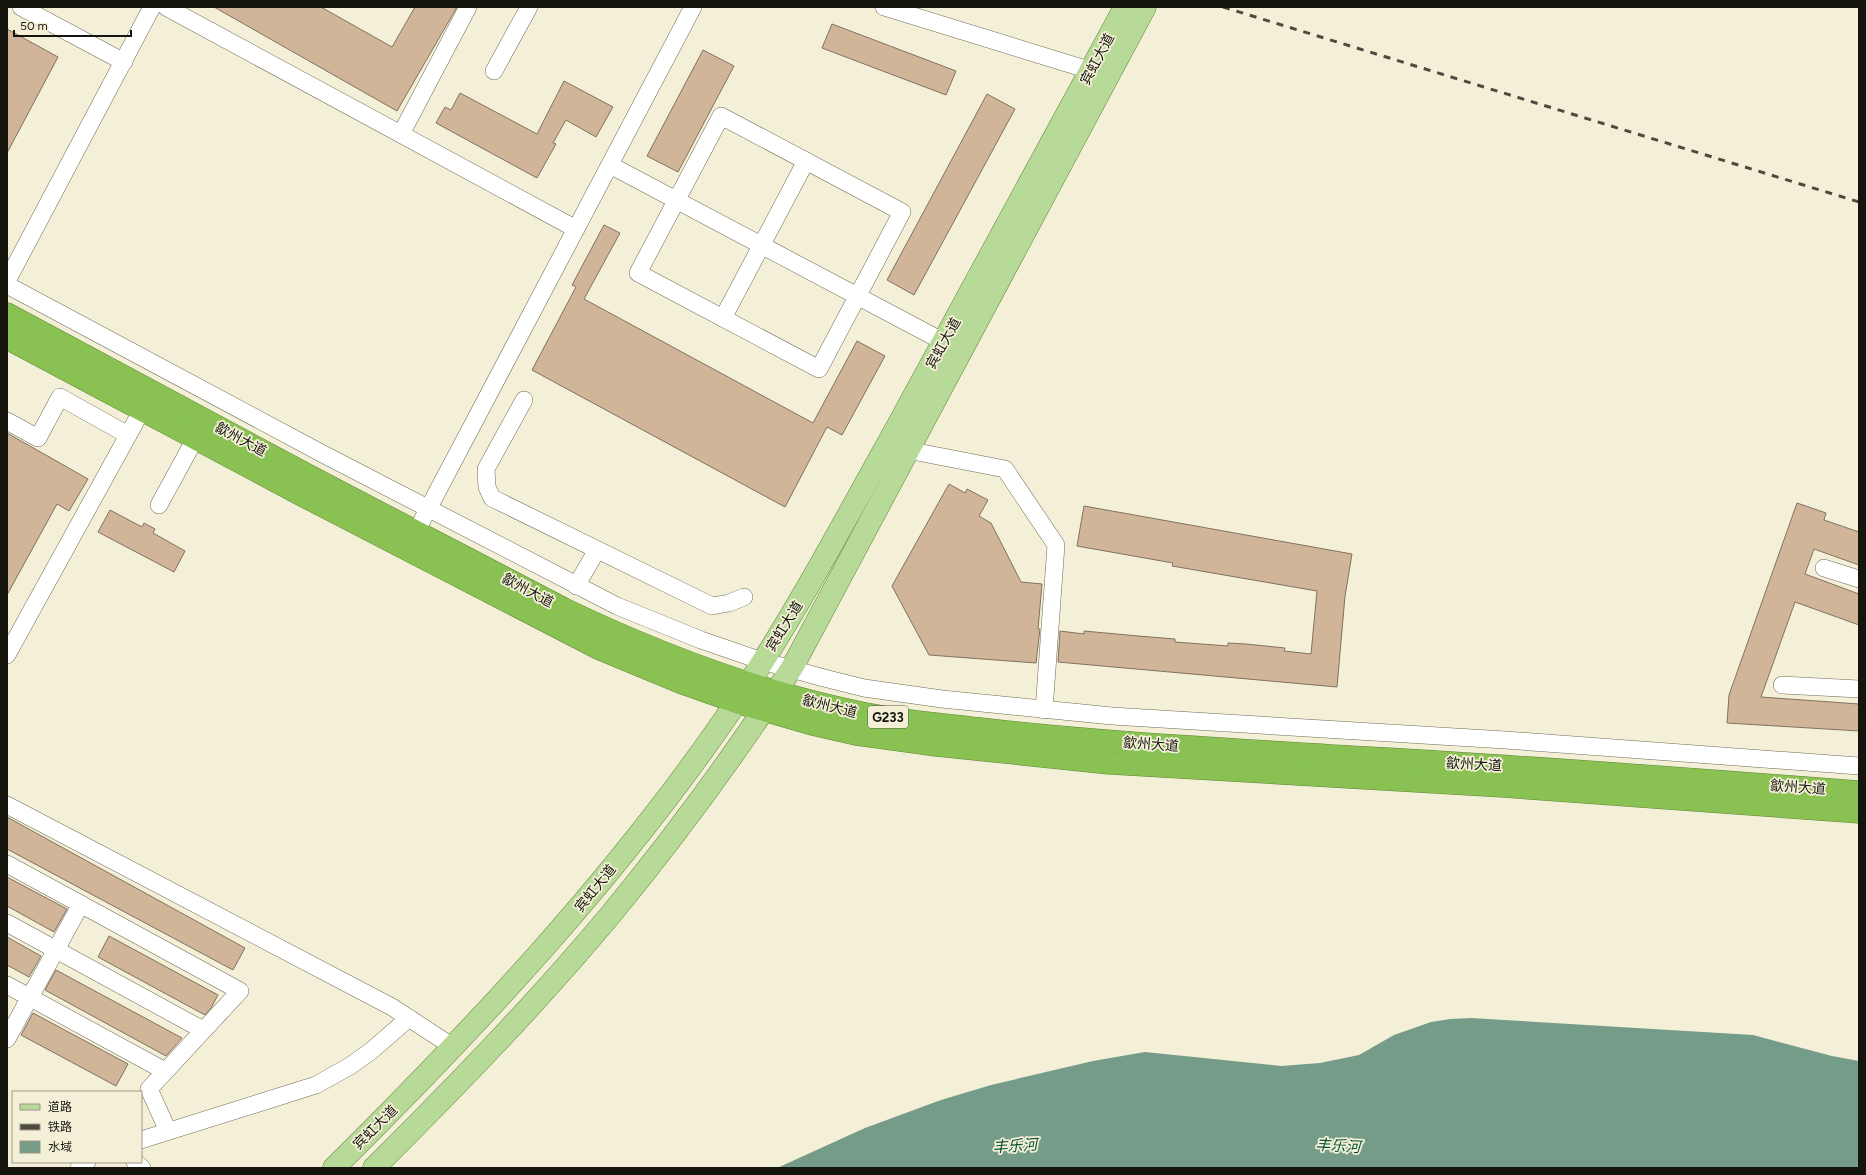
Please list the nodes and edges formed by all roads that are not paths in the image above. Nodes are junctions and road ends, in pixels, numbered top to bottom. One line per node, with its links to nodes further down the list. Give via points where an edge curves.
1 (21, 7): 10 (street)
2 (152, 7): 10 (street)
3 (166, 7): 13 (street)
4 (468, 7): 13 (street)
5 (529, 7): 11 (street)
6 (693, 7): 15 (street)
7 (884, 7): 12 (street)
8 (1125, 7): 12 (main road, 宾虹大道)
9 (1145, 7): 12 (main road, 宾虹大道)
10 (124, 62): 19 (street)
11 (494, 71)
12 (1100, 73): 25 (main road, 宾虹大道); 31 (main road, 宾虹大道)
13 (401, 134): 17 (street)
14 (806, 162): 16 (street, via 721,116); 18 (street); 21 (street, via 902,212)
15 (610, 165): 16 (street); 17 (street)
16 (677, 200): 18 (street); 23 (street, via 638,273)
17 (576, 228): 33 (street)
18 (762, 245): 21 (street); 23 (street)
19 (7, 281)
20 (7, 285): 33 (street)
21 (857, 296): 23 (street, via 819,369); 25 (street)
22 (7, 314): 34 (highway, 歙州大道 / G233)
23 (723, 318)
24 (7, 338): 27 (highway, 歙州大道 / G233)
25 (944, 342): 41 (main road, 宾虹大道, via 805,592)
26 (524, 400): 35 (street, via 486,469 489,493 492,498)
27 (142, 410): 29 (street); 30 (highway, 歙州大道 / G233)
28 (7, 421): 29 (street, via 38,438 60,397)
29 (128, 435): 40 (street)
30 (195, 438): 32 (street); 47 (highway, 歙州大道 / G233, via 555,628 641,667)
31 (907, 450): 42 (main road, 宾虹大道); 49 (street, via 1005,469 1056,545)
32 (159, 506)
33 (428, 509): 34 (street); 38 (street)
34 (416, 532): 43 (highway, 歙州大道 / G233, via 606,629 692,664)
35 (597, 550): 38 (street); 39 (street, via 712,606)
36 (1824, 568): 37 (street)
37 (1859, 579)
38 (576, 586): 41 (street, via 659,624)
39 (744, 597)
40 (7, 655)
41 (762, 661): 42 (street); 43 (main road, 宾虹大道)
42 (791, 669): 46 (main road, 宾虹大道); 49 (street, via 864,688)
43 (748, 683): 46 (highway, 歙州大道 / G233); 47 (main road, 宾虹大道)
44 (1782, 685): 45 (street)
45 (1859, 689)
46 (776, 692): 48 (main road, 宾虹大道); 51 (highway, 歙州大道 / G233, via 860,713 1018,734 1512,766)
47 (736, 702): 48 (highway, 歙州大道 / G233); 63 (main road, 宾虹大道, via 663,803 591,894 523,973)
48 (764, 710): 53 (highway, 歙州大道 / G233, via 856,734 1016,754 1124,764 1502,786); 68 (main road, 宾虹大道, via 685,821 588,941 527,1009)
49 (1044, 710): 50 (street)
50 (1859, 766)
51 (1859, 792)
52 (7, 805): 60 (street)
53 (1859, 812)
54 (7, 864): 55 (street)
55 (81, 904): 57 (street); 61 (street, via 240,991)
56 (7, 923): 57 (street)
57 (56, 950): 59 (street); 61 (street)
58 (7, 985): 59 (street)
59 (30, 997): 62 (street); 64 (street)
60 (409, 1018): 63 (street); 65 (street, via 371,1051 316,1085)
61 (203, 1030): 64 (street)
62 (7, 1039)
63 (453, 1047): 67 (main road, 宾虹大道)
64 (165, 1071): 65 (street, via 149,1088)
65 (168, 1131): 66 (street)
66 (142, 1140)
67 (334, 1168)
68 (374, 1168)

